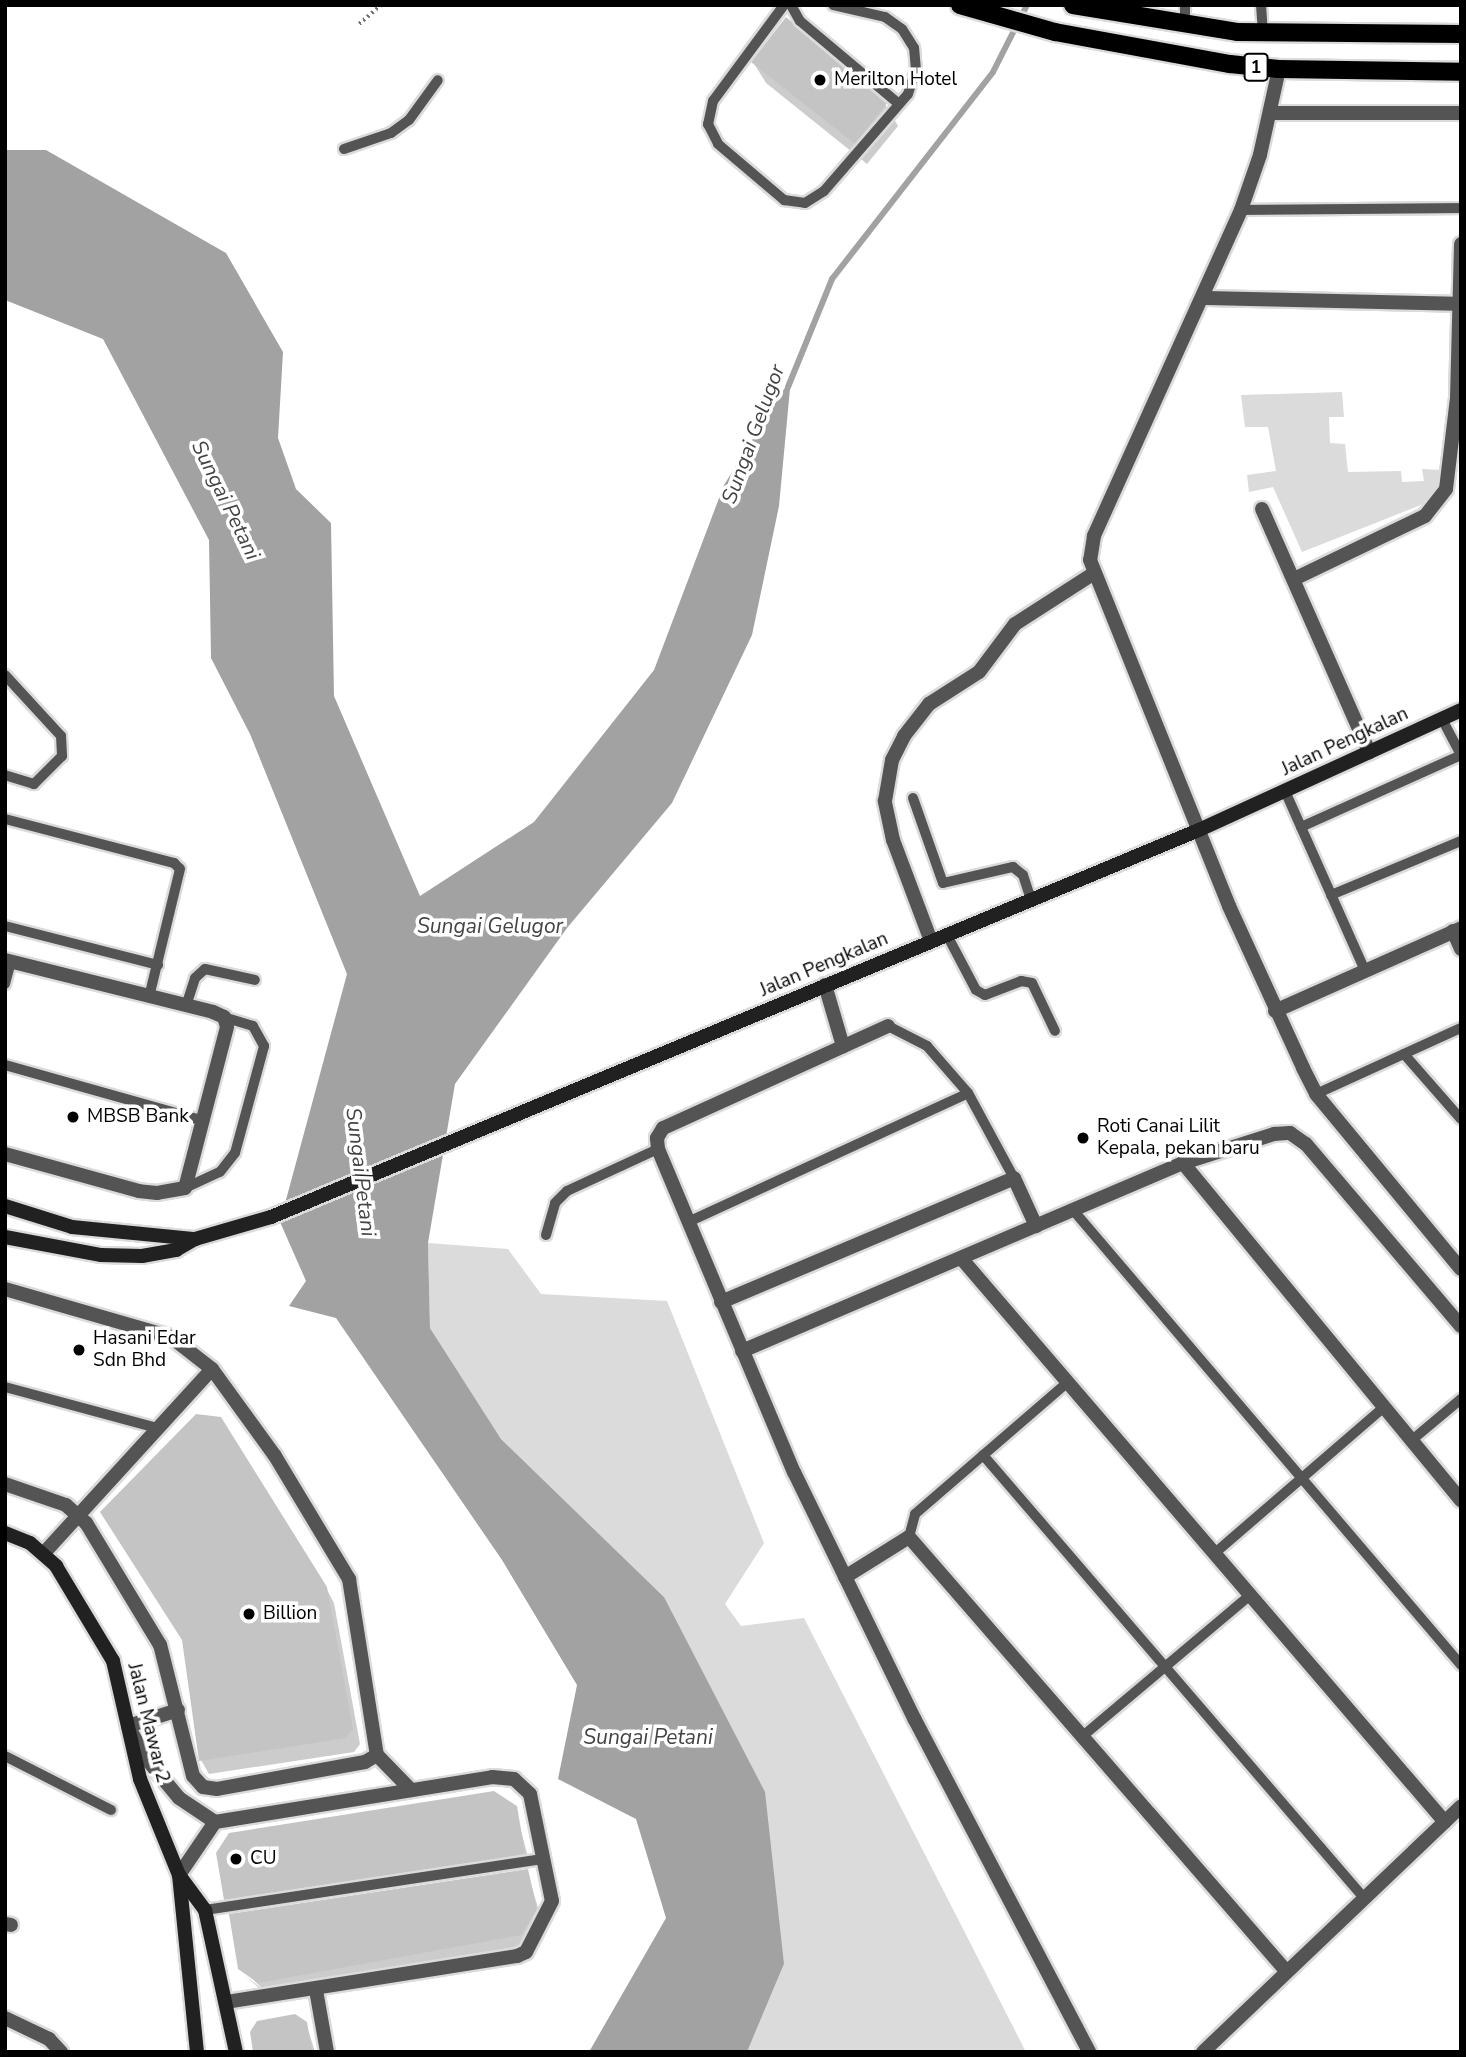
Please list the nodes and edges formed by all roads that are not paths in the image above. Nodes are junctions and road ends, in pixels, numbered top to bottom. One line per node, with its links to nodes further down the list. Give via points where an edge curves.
1 (784, 5): 14 (lane, via 713,101 708,124 718,144 784,200 805,203 824,191)
2 (791, 5): 14 (lane, via 800,21)
3 (833, 5): 14 (lane, via 885,16 902,29 914,48 916,70)
4 (960, 5): 11 (main road, 1, via 1055,32 1164,55)
5 (1073, 5): 8 (main road, 1)
6 (1185, 5): 8 (lane)
7 (1261, 5): 9 (lane)
8 (1185, 26): 9 (main road, 1)
9 (1263, 34): 10 (main road, 1)
10 (1461, 34)
11 (1279, 69): 12 (main road, 1); 15 (street)
12 (1461, 72)
13 (438, 80): 17 (lane, via 400,127)
14 (900, 104)
15 (1271, 113): 16 (street); 19 (street)
16 (1461, 113)
17 (344, 149)
18 (1461, 208): 19 (lane)
19 (1241, 210): 21 (street)
20 (1461, 244): 22 (street)
21 (1203, 298): 22 (street); 24 (street, via 1094,536 1090,547)
22 (1460, 304): 25 (street, via 1451,468 1438,505)
23 (1262, 509): 25 (street)
24 (1093, 574): 36 (street); 43 (street, via 1015,624 979,672 929,705 892,760 885,801 893,840)
25 (1294, 579): 29 (street)
26 (5, 675): 31 (lane, via 61,736 62,756 34,784)
27 (1461, 710): 28 (main road, Jalan Pengkalan)
28 (1442, 719): 29 (main road, Jalan Pengkalan); 30 (lane)
29 (1370, 752): 32 (main road, Jalan Pengkalan)
30 (1461, 755): 35 (lane)
31 (5, 775)
32 (1285, 791): 35 (lane); 36 (main road, Jalan Pengkalan)
33 (913, 797): 39 (lane, via 943,883 1013,867 1023,875)
34 (5, 819): 46 (lane, via 174,863 181,878)
35 (1301, 827): 38 (lane)
36 (1199, 830): 39 (main road, Jalan Pengkalan); 53 (street)
37 (1461, 841): 38 (lane)
38 (1331, 895): 47 (lane)
39 (1031, 900): 42 (main road, Jalan Pengkalan)
40 (5, 926): 46 (lane)
41 (1457, 930): 44 (street); 47 (street)
42 (947, 935): 43 (main road, Jalan Pengkalan); 57 (lane, via 976,990 985,995 1021,981 1032,983)
43 (931, 941): 50 (main road, Jalan Pengkalan)
44 (1461, 949)
45 (8, 961): 49 (lane); 51 (street)
46 (158, 965): 51 (lane)
47 (1365, 971): 53 (street)
48 (255, 980): 52 (lane, via 205,969 195,978)
49 (5, 984)
50 (825, 985): 58 (street); 76 (main road, Jalan Pengkalan, via 271,1217)
51 (149, 997): 52 (street)
52 (186, 1006): 54 (street)
53 (1275, 1010): 62 (street)
54 (224, 1017): 64 (street, via 227,1027); 69 (lane, via 253,1026 264,1046 235,1153 220,1172)
55 (888, 1026): 58 (street); 61 (lane, via 927,1046)
56 (1461, 1028): 59 (lane)
57 (1055, 1031)
58 (844, 1046): 65 (street, via 663,1128 657,1138)
59 (1404, 1054): 62 (lane); 63 (lane)
60 (5, 1065): 64 (lane)
61 (968, 1093): 68 (lane); 72 (lane)
62 (1316, 1094): 78 (street)
63 (1461, 1119)
64 (204, 1121): 69 (street)
65 (658, 1149): 72 (street); 74 (lane, via 567,1191 555,1203)
66 (5, 1154): 69 (street, via 139,1191)
67 (1183, 1163): 71 (street); 81 (street, via 1290,1133 1306,1144); 87 (street)
68 (1014, 1178): 73 (street); 80 (street)
69 (185, 1188)
70 (5, 1206): 76 (main road, Jalan Pengkalan, via 72,1227)
71 (1073, 1210): 73 (street); 91 (lane)
72 (688, 1222): 80 (street)
73 (1036, 1226): 77 (street)
74 (546, 1235)
75 (5, 1237): 76 (main road, Jalan Pengkalan, via 102,1255 142,1256 176,1250)
76 (195, 1239)
77 (961, 1258): 82 (street); 84 (street)
78 (1461, 1269)
79 (5, 1289): 83 (street, via 171,1337)
80 (721, 1302): 82 (street)
81 (1461, 1326)
82 (742, 1351): 99 (street)
83 (212, 1369): 88 (street); 106 (street, via 275,1456 349,1579)
84 (1068, 1382): 90 (lane); 98 (street)
85 (5, 1387): 88 (lane)
86 (1461, 1399): 89 (lane)
87 (1384, 1407): 89 (street); 91 (lane)
88 (158, 1428): 94 (street)
89 (1412, 1440): 93 (street)
90 (983, 1455): 96 (lane, via 915,1514); 102 (lane)
91 (1300, 1480): 98 (lane); 101 (lane)
92 (5, 1484): 94 (street, via 42,1494)
93 (1461, 1500)
94 (79, 1514): 97 (street); 103 (street, via 152,1628)
95 (5, 1533): 97 (main road, Jalan Mawar 2)
96 (909, 1537): 99 (street); 105 (street)
97 (44, 1553): 104 (main road, Jalan Mawar 2, via 108,1651)
98 (1215, 1553): 100 (street)
99 (845, 1577): 125 (street)
100 (1251, 1595): 102 (lane); 112 (street)
101 (1461, 1665)
102 (1164, 1666): 105 (lane); 115 (lane)
103 (178, 1710): 104 (street); 106 (street, via 193,1776 207,1789 365,1762)
104 (128, 1726): 111 (street, via 179,1798); 114 (main road, Jalan Mawar 2, via 140,1779)
105 (1084, 1735): 117 (street)
106 (377, 1755): 108 (street)
107 (5, 1756): 110 (lane)
108 (411, 1790): 111 (street); 113 (street, via 492,1777 514,1779 530,1794)
109 (1461, 1806): 112 (street)
110 (111, 1810)
111 (215, 1822): 114 (street)
112 (1444, 1822): 115 (street)
113 (544, 1859): 116 (lane); 118 (street, via 551,1909 526,1952)
114 (178, 1875): 116 (main road, Jalan Mawar 2); 122 (main road, Jalan Mawar 2)
115 (1364, 1898): 117 (street)
116 (205, 1910): 119 (main road, Jalan Mawar 2)
117 (1287, 1972): 126 (street)
118 (316, 1990): 119 (street); 124 (street)
119 (228, 2002): 123 (main road, Jalan Mawar 2)
120 (5, 2018): 121 (street, via 49,2039)
121 (61, 2052)
122 (197, 2052)
123 (236, 2052)
124 (327, 2052)
125 (1089, 2052)
126 (1203, 2052)

